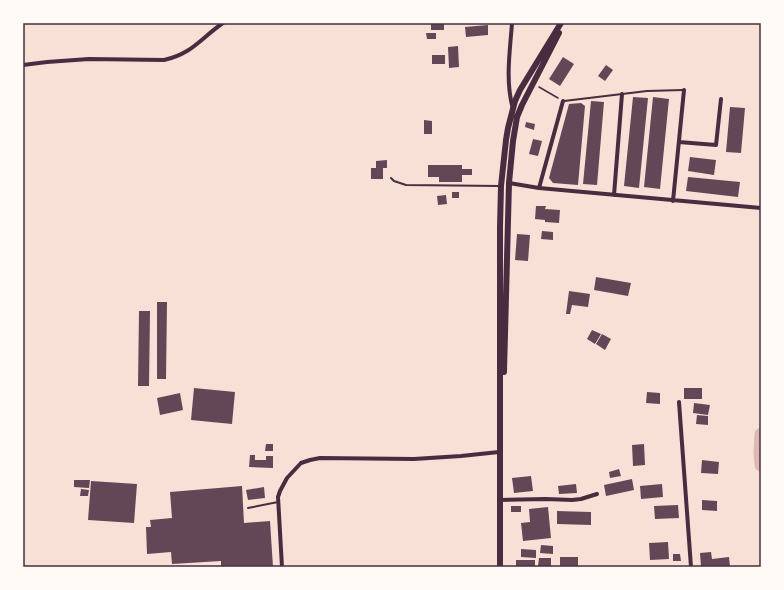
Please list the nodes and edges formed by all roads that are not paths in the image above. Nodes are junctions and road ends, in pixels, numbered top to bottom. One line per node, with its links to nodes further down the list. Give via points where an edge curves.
1 (223, 23): 4 (street, via 189,51 164,60 89,59)
2 (512, 23): 9 (street, via 509,95)
3 (563, 23): 9 (main road, via 520,90); 13 (main road, via 522,105 515,129)
4 (23, 66)
5 (684, 90): 6 (lane); 10 (street)
6 (622, 94): 8 (lane); 16 (street)
7 (721, 99): 10 (street, via 716,145)
8 (563, 101): 15 (street)
9 (513, 109): 11 (main road)
10 (679, 142): 17 (street)
11 (503, 166): 13 (main road); 14 (main road)
12 (391, 178): 14 (lane, via 406,185)
13 (509, 184): 15 (street); 18 (main road); 21 (main road, via 504,367)
14 (501, 186): 18 (main road)
15 (539, 188): 16 (street)
16 (614, 195): 17 (street)
17 (674, 200): 19 (street)
18 (501, 208): 21 (main road)
19 (761, 208)
20 (679, 402): 29 (street)
21 (500, 405): 22 (main road)
22 (499, 452): 24 (main road); 25 (street, via 414,459 310,460 301,464 287,478 280,491)
23 (597, 494): 24 (street, via 572,500)
24 (499, 500): 28 (main road)
25 (279, 502): 26 (lane); 27 (street)
26 (248, 508)
27 (282, 567)
28 (500, 567)
29 (692, 567)

